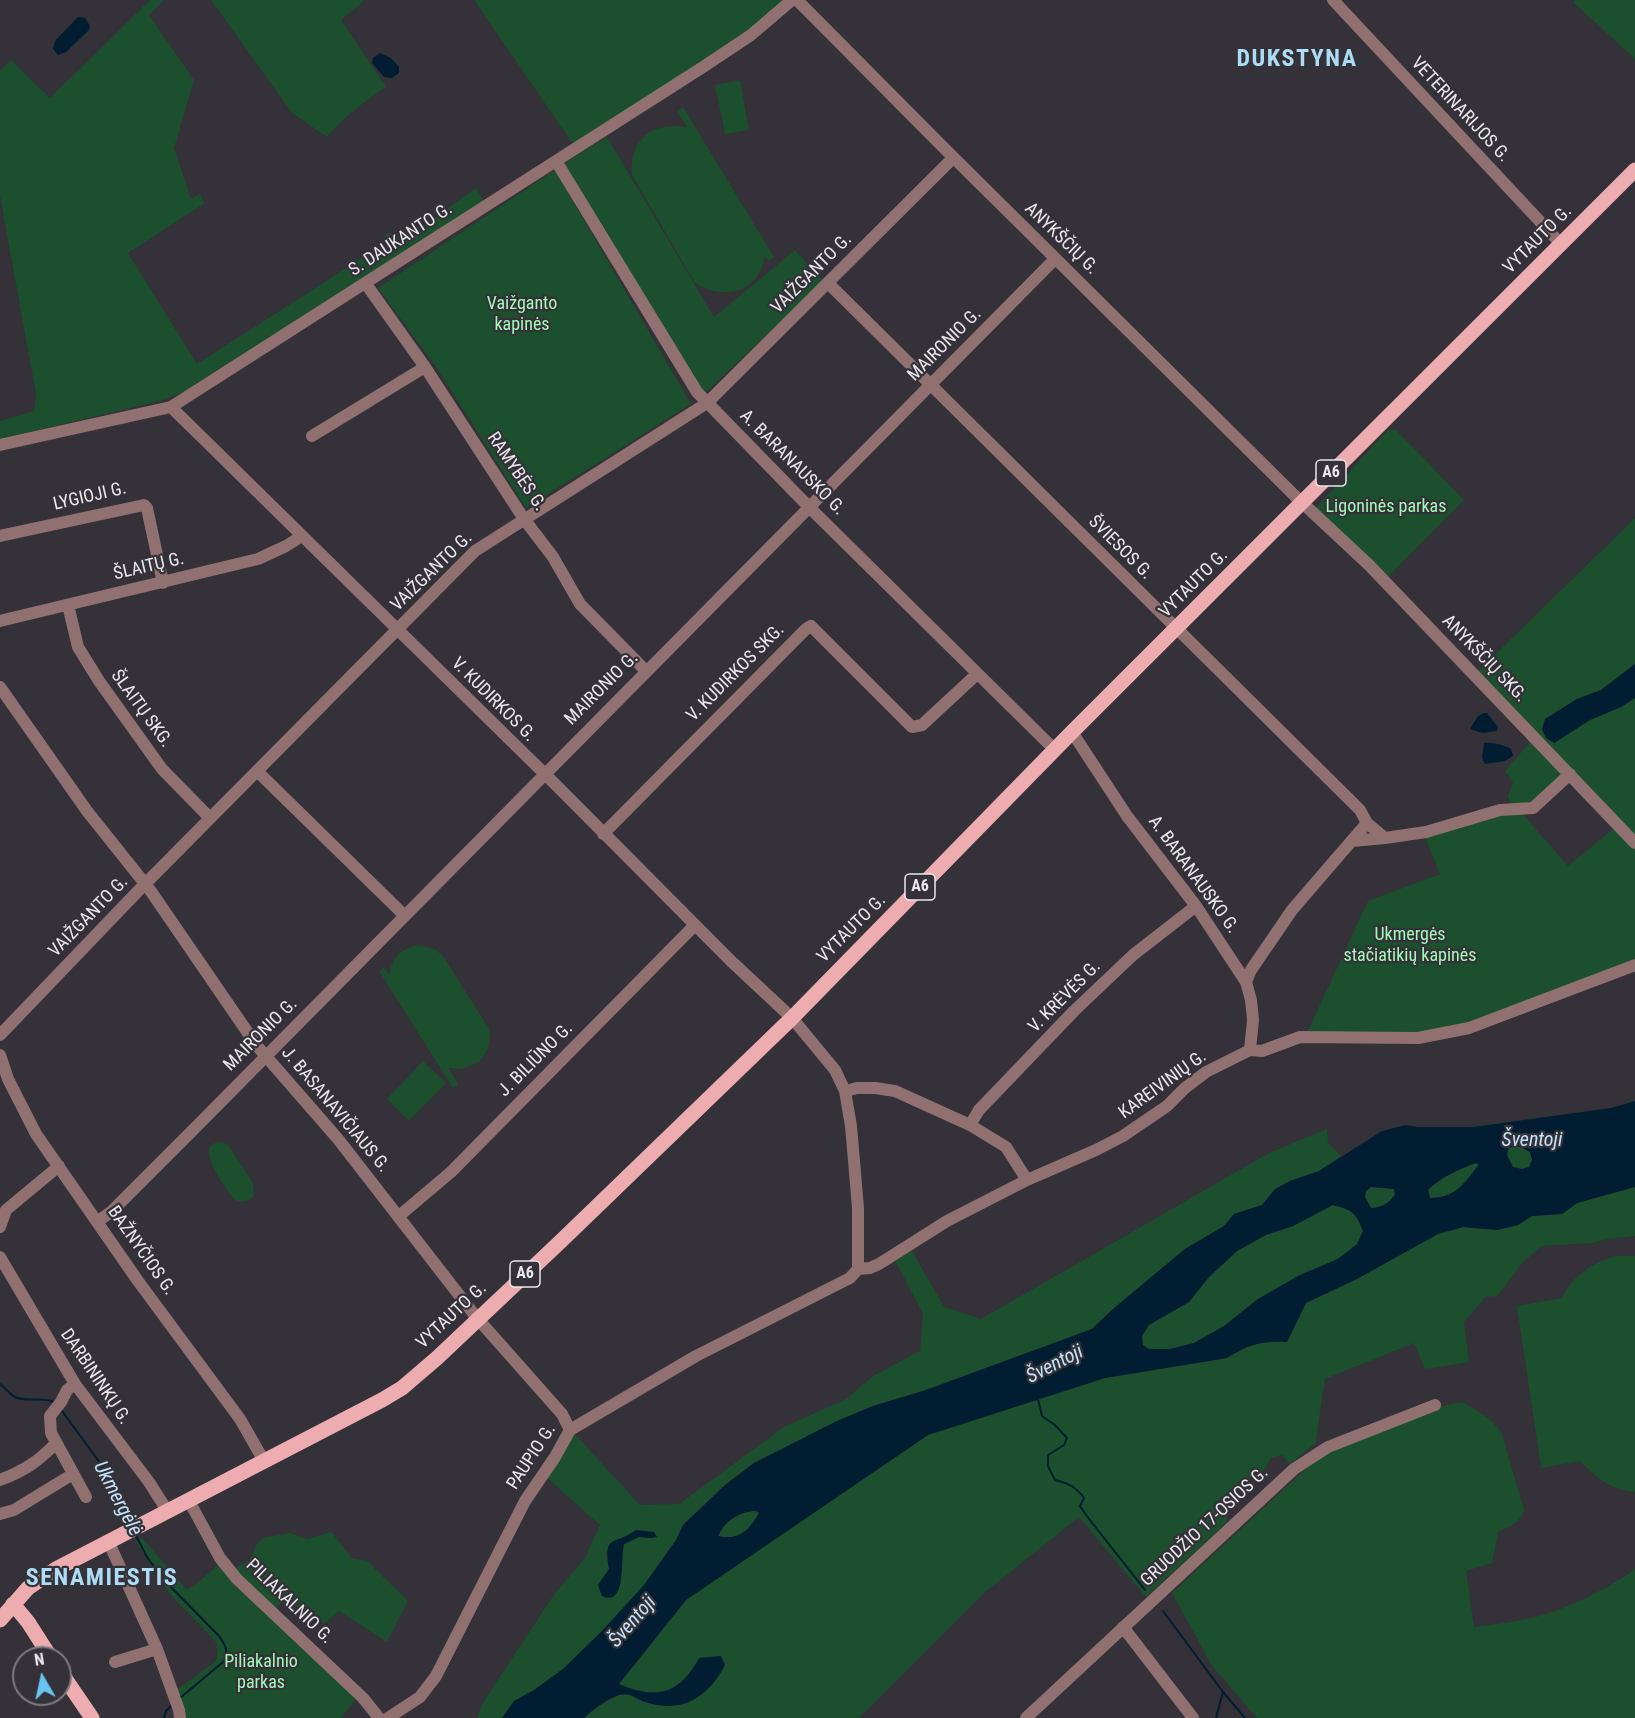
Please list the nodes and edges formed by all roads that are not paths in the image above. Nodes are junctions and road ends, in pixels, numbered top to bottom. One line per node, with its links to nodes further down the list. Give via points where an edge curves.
1 (792, 0): 5 (street, S. DAUKANTO G., via 732,48)
2 (797, 0): 4 (street, ANYKŠČIŲ G.)
3 (1333, 0): 7 (street, VETERINARIJOS G.)
4 (953, 158): 8 (street, ANYKŠČIŲ G.); 9 (street, VAIŽGANTO G.)
5 (556, 160): 10 (street, S. DAUKANTO G.); 13 (street, A. BARANAUSKO G., via 659,333)
6 (1635, 170): 7 (main road, VYTAUTO G. / A6)
7 (1561, 244): 17 (main road, VYTAUTO G. / A6)
8 (1055, 259): 12 (street, MAIRONIO G.); 17 (street, ANYKŠČIŲ G.)
9 (828, 283): 12 (street, ŠVIESOS G.); 13 (street, VAIŽGANTO G.)
10 (366, 284): 11 (street, RAMYBĖS G.); 14 (street, S. DAUKANTO G.)
11 (425, 367): 15 (street); 19 (street, RAMYBĖS G.)
12 (931, 384): 18 (street, MAIRONIO G.); 25 (street, ŠVIESOS G.)
13 (707, 403): 18 (street, A. BARANAUSKO G.); 19 (street, VAIŽGANTO G.)
14 (171, 407): 16 (street, S. DAUKANTO G.); 21 (street, V. KUDIRKOS G.)
15 (312, 436)
16 (0, 446)
17 (1302, 503): 25 (main road, VYTAUTO G. / A6); 34 (street, ANYKŠČIŲ SKG., via 1369,565)
18 (809, 507): 27 (street, MAIRONIO G.); 28 (street, A. BARANAUSKO G.)
19 (524, 519): 26 (street, VAIŽGANTO G., via 476,551); 27 (street, RAMYBĖS G., via 553,557 580,604)
20 (0, 536): 22 (street, LYGIOJI G., via 144,505)
21 (302, 536): 22 (street, ŠLAITŲ G., via 258,559); 26 (street, V. KUDIRKOS G.)
22 (164, 583): 23 (street, ŠLAITŲ G.)
23 (68, 605): 24 (street, ŠLAITŲ G.); 35 (street, ŠLAITŲ SKG., via 78,647 99,681 162,769)
24 (0, 621)
25 (1176, 629): 30 (main road, VYTAUTO G. / A6); 36 (street, ŠVIESOS G., via 1360,810)
26 (397, 631): 32 (street, VAIŽGANTO G.); 33 (street, V. KUDIRKOS G.)
27 (645, 671): 33 (street, MAIRONIO G.)
28 (977, 674): 31 (street, A. BARANAUSKO G.); 37 (street, V. KUDIRKOS SKG., via 922,725 912,727 811,626)
29 (0, 687): 41 (street, J. BASANAVIČIAUS G., via 87,811)
30 (1072, 732): 31 (main road, VYTAUTO G. / A6); 42 (street, A. BARANAUSKO G., via 1127,816)
31 (1055, 750): 47 (main road, VYTAUTO G. / A6)
32 (257, 771): 35 (street, VAIŽGANTO G.); 43 (street)
33 (543, 774): 37 (street, V. KUDIRKOS G.); 43 (street, MAIRONIO G.)
34 (1570, 774): 38 (street, via 1533,808 1500,810 1426,832); 40 (street, ANYKŠČIŲ SKG.)
35 (210, 818): 41 (street, VAIŽGANTO G.)
36 (1367, 823): 38 (street, ŠVIESOS G.); 39 (street)
37 (603, 834): 44 (street, V. KUDIRKOS G.)
38 (1385, 838): 39 (street)
39 (1352, 842): 46 (street, via 1292,910)
40 (1635, 843)
41 (145, 884): 48 (street, VAIŽGANTO G.); 51 (street, J. BASANAVIČIAUS G.)
42 (1196, 906): 46 (street, A. BARANAUSKO G.); 53 (street, V. KRĖVĖS G., via 1133,955 1074,1011 979,1110)
43 (404, 915): 51 (street, MAIRONIO G.)
44 (696, 926): 47 (street, V. KUDIRKOS G.); 56 (street, J. BILIŪNO G., via 451,1172)
45 (1635, 965): 49 (street, KAREIVINIŲ G., via 1469,1029 1443,1035 1300,1037 1262,1051)
46 (1246, 982): 49 (street, A. BARANAUSKO G., via 1253,1020)
47 (792, 1018): 52 (street, via 835,1070); 61 (main road, VYTAUTO G. / A6)
48 (0, 1035)
49 (1250, 1050): 55 (street, KAREIVINIŲ G., via 1206,1072 1167,1106 1123,1136)
50 (0, 1055): 54 (street, BAŽNYČIOS G., via 23,1110)
51 (265, 1056): 56 (street, J. BASANAVIČIAUS G.); 57 (street, MAIRONIO G.)
52 (845, 1091): 53 (street, via 896,1091); 60 (street, via 855,1172)
53 (970, 1125): 55 (street, via 1006,1147)
54 (59, 1166): 57 (street, BAŽNYČIOS G.); 58 (street, via 6,1210)
55 (1027, 1180): 60 (street, PAUPIO G., via 947,1221 879,1264)
56 (399, 1216): 61 (street, J. BASANAVIČIAUS G.)
57 (98, 1221): 66 (street, BAŽNYČIOS G., via 235,1412)
58 (0, 1227)
59 (0, 1257): 62 (street, DARBININKŲ G.)
60 (858, 1269): 64 (street, PAUPIO G., via 850,1278 696,1356)
61 (477, 1318): 64 (street, J. BASANAVIČIAUS G., via 562,1414); 66 (main road, VYTAUTO G. / A6, via 402,1388)
62 (75, 1384): 65 (street, via 50,1416); 71 (street, DARBININKŲ G.)
63 (1435, 1405): 76 (street, GRUODŽIO 17-OSIOS G., via 1316,1453)
64 (570, 1430): 84 (street, PAUPIO G., via 525,1501 436,1676 420,1697)
65 (56, 1443): 67 (street); 68 (street, via 40,1460)
66 (264, 1461): 70 (main road, VYTAUTO G. / A6)
67 (73, 1474): 69 (street); 72 (street, via 14,1510)
68 (0, 1480)
69 (86, 1497)
70 (189, 1500): 71 (main road, VYTAUTO G. / A6); 83 (street, PILIAKALNIO G., via 220,1558 237,1579 363,1698)
71 (168, 1512): 73 (main road, VYTAUTO G. / A6)
72 (0, 1514)
73 (109, 1543): 74 (main road, VYTAUTO G. / A6, via 37,1581); 78 (street)
74 (13, 1604): 75 (main road, A6); 77 (main road)
75 (0, 1620)
76 (1123, 1627): 85 (street, GRUODŽIO 17-OSIOS G.); 86 (street)
77 (43, 1646)
78 (157, 1648): 79 (street); 81 (street)
79 (115, 1662)
80 (72, 1689): 82 (main road)
81 (179, 1713)
82 (92, 1718)
83 (379, 1718)
84 (388, 1718)
85 (1026, 1718)
86 (1193, 1718)

